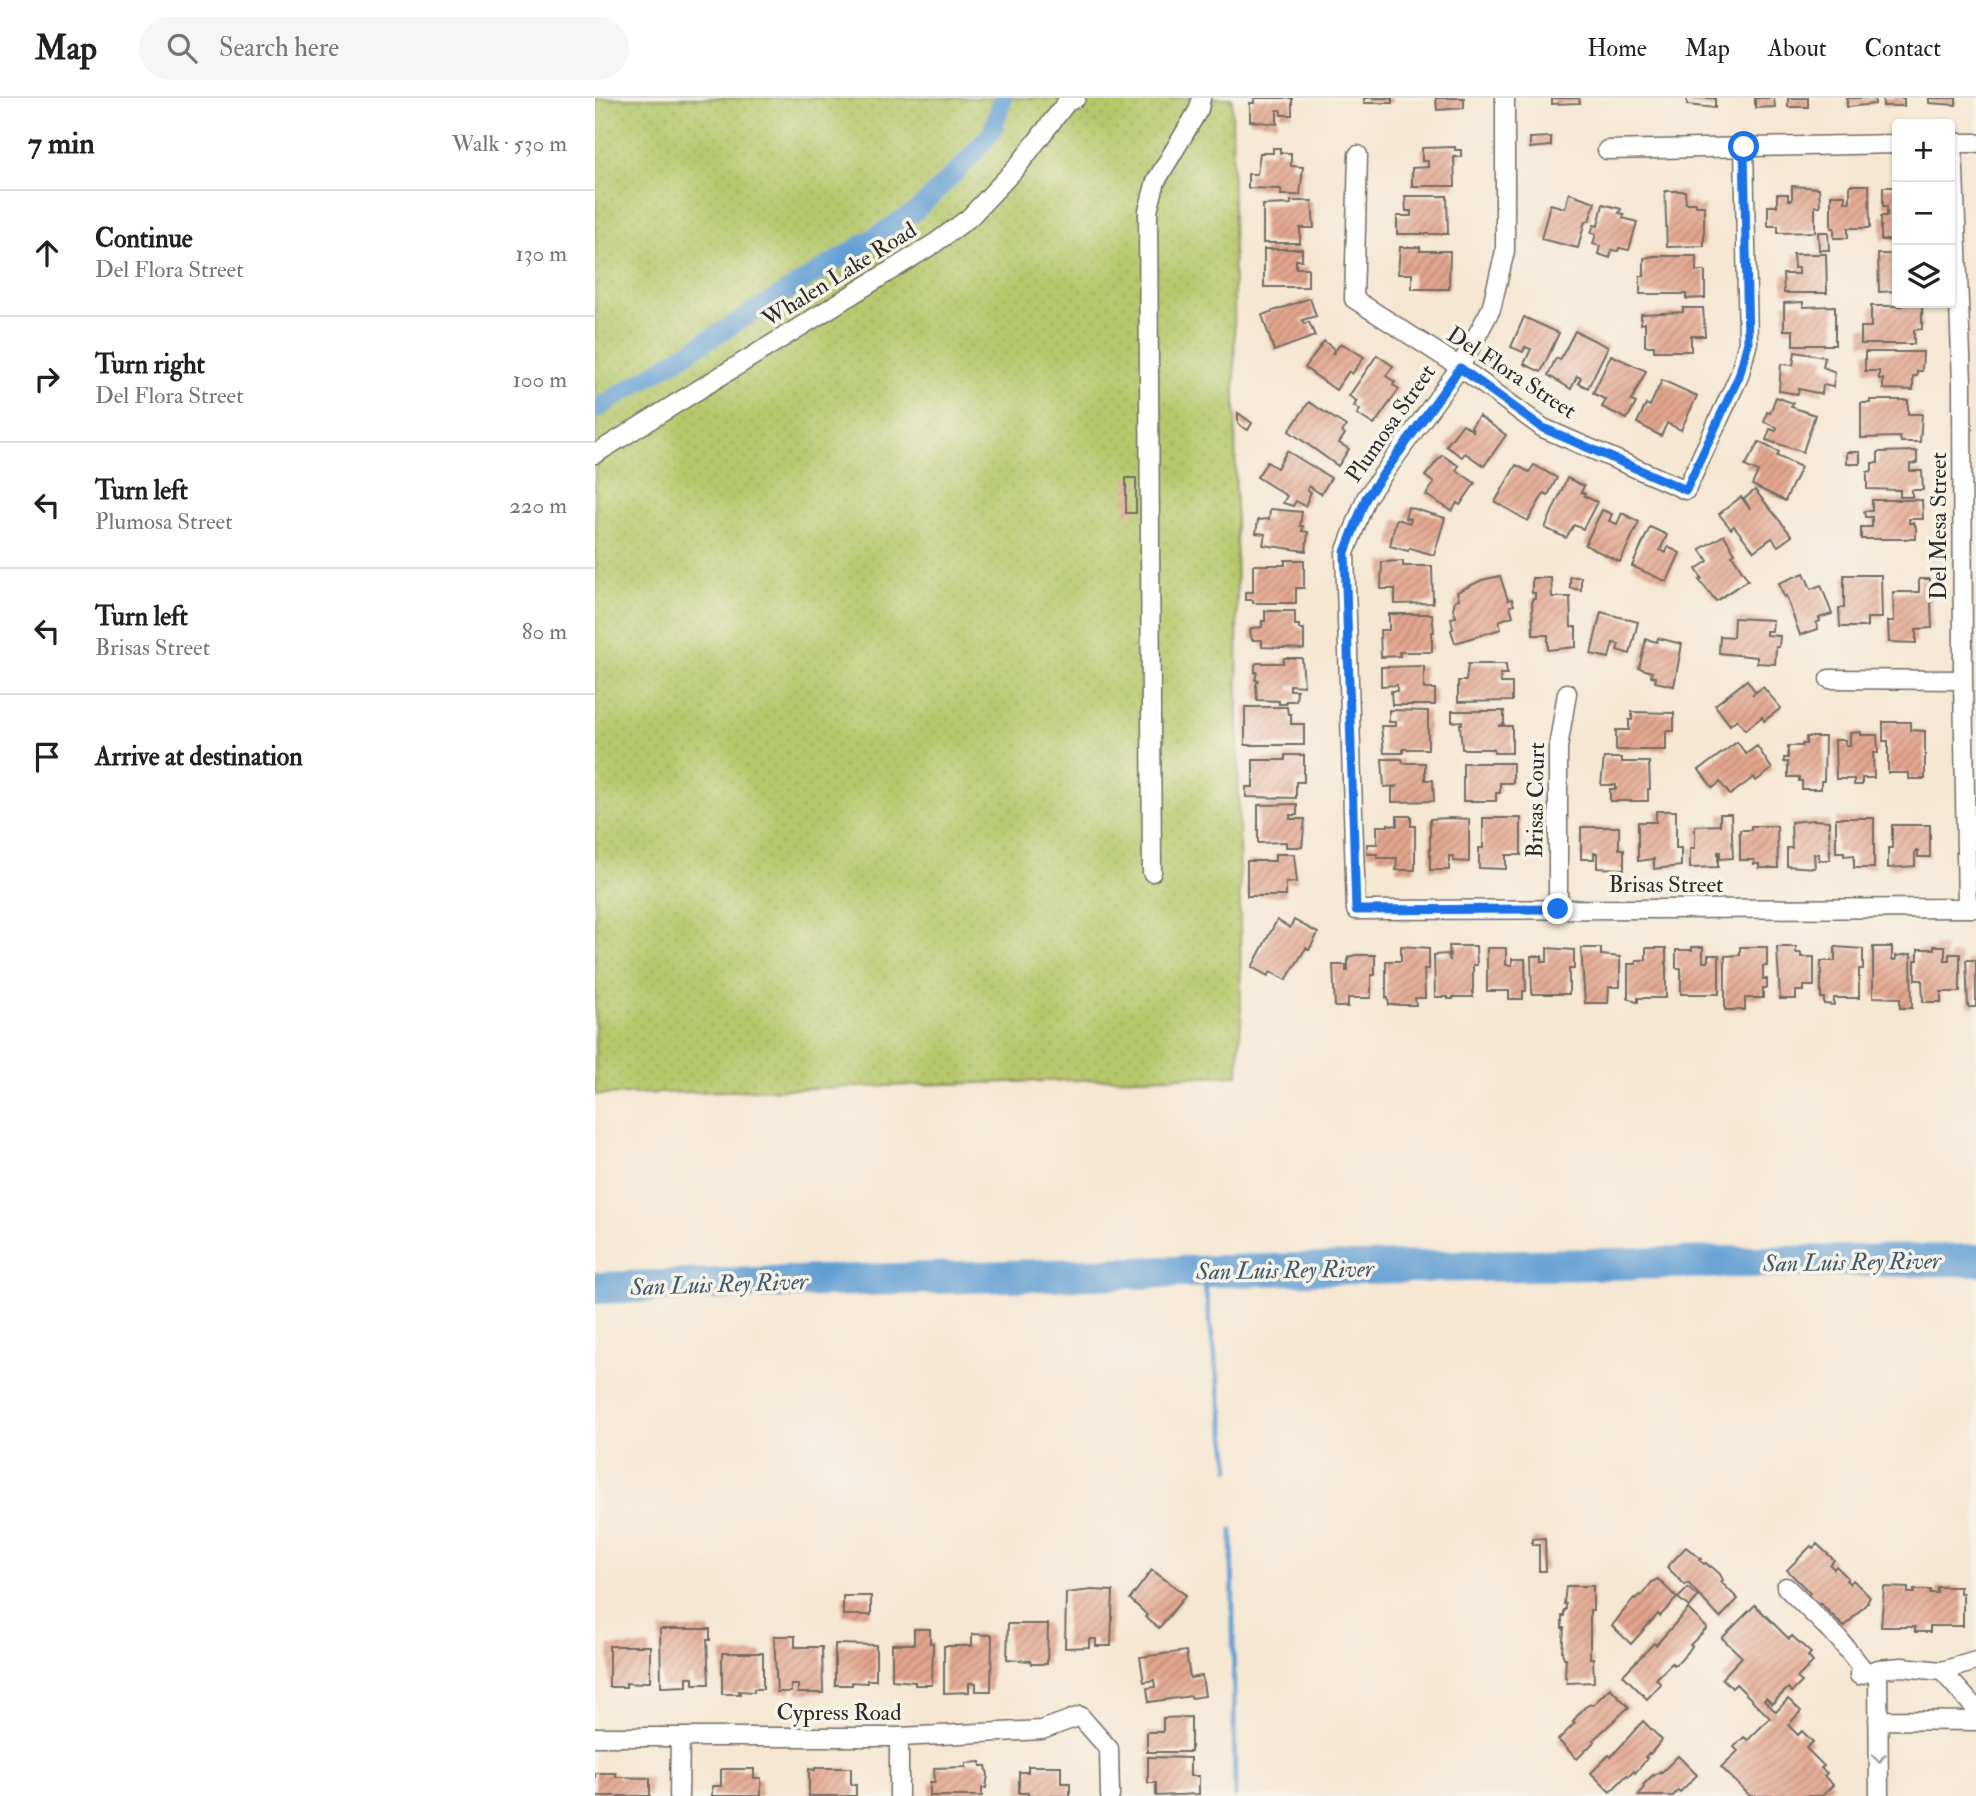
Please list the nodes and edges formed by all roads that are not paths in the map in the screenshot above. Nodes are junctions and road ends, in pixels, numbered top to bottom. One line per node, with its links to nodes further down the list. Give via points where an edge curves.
1 (1076, 98): 13 (street, Whalen Lake Road, via 1067,102 1017,167 969,218)
2 (1201, 98): 17 (street, via 1156,181 1148,211)
3 (1505, 98): 11 (street, Plumosa Street, via 1506,251 1492,309)
4 (1955, 143): 5 (street)
5 (1976, 143)
6 (1892, 144): 7 (street)
7 (1744, 147): 8 (street); 11 (street, Del Flora Street, via 1748,342 1739,376 1686,490 1543,428)
8 (1607, 150)
9 (1358, 155): 11 (street, Del Flora Street, via 1354,299)
10 (1954, 182): 12 (street, Del Mesa Street)
11 (1460, 368): 20 (street, Plumosa Street, via 1366,498 1345,552)
12 (1969, 383): 15 (street, Del Mesa Street)
13 (595, 454)
14 (1829, 679): 15 (street)
15 (1963, 680): 18 (street, Del Mesa Street)
16 (1567, 693): 19 (street, Brisas Court, via 1558,748)
17 (1152, 872)
18 (1971, 908): 19 (street, Brisas Street)
19 (1558, 909): 20 (street, Brisas Street)
20 (1356, 910)
21 (1786, 1587): 24 (street)
22 (1976, 1661): 23 (street)
23 (1942, 1671): 24 (street, via 1902,1668); 25 (street)
24 (1868, 1672): 26 (street)
25 (1976, 1709)
26 (1878, 1720): 27 (street); 34 (street, one-way to 34)
27 (1976, 1721)
28 (595, 1737): 29 (street, Cypress Road)
29 (680, 1737): 30 (street, Cypress Road); 31 (street)
30 (899, 1737): 32 (street); 33 (street, Cypress Road, via 1042,1730 1080,1716 1109,1749)
31 (679, 1796)
32 (899, 1796)
33 (1110, 1796)
34 (1879, 1796)

